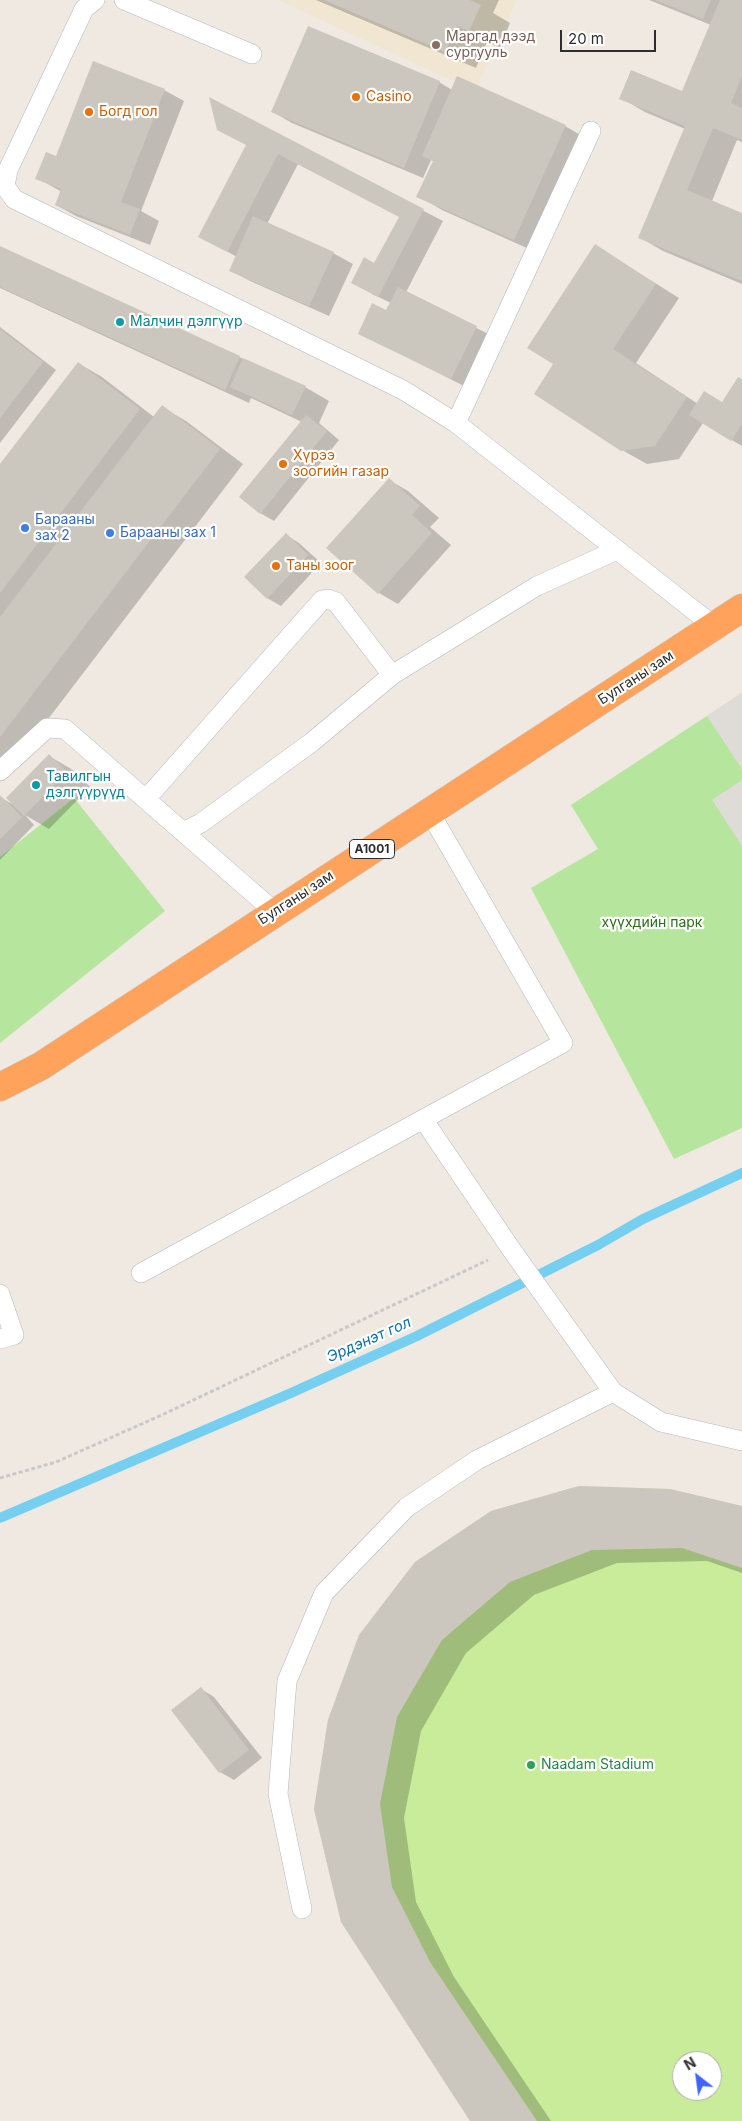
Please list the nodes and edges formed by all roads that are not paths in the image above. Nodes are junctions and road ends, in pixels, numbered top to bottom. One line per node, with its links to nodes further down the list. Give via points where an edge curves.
1 (95, 0): 5 (lane, via 84,9 8,170 5,186 14,199 403,390)
2 (124, 0): 3 (lane)
3 (252, 54)
4 (591, 131): 5 (lane)
5 (456, 423): 6 (lane)
6 (617, 550): 8 (lane); 9 (lane, via 537,586)
7 (742, 608): 8 (highway, Булганы зам / A1001)
8 (715, 627): 12 (highway, Булганы зам / A1001)
9 (392, 675): 11 (lane, via 336,602 322,600); 13 (lane, via 312,742 201,823)
10 (0, 771): 11 (lane, via 47,728 65,729)
11 (146, 799): 13 (lane)
12 (429, 811): 14 (highway, Булганы зам / A1001); 16 (lane, via 563,1043)
13 (183, 832): 14 (lane)
14 (276, 912): 15 (highway, Булганы зам / A1001, via 41,1066)
15 (0, 1087)
16 (423, 1119): 17 (lane); 20 (lane)
17 (141, 1273)
18 (0, 1294): 19 (lane, via 14,1335)
19 (0, 1340)
20 (613, 1392): 21 (lane, via 661,1422); 22 (lane, via 477,1460 408,1507 324,1593 287,1681 278,1794)
21 (742, 1441)
22 (302, 1909)

